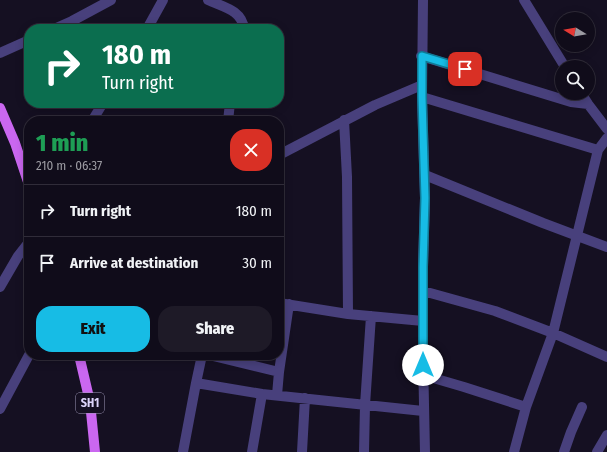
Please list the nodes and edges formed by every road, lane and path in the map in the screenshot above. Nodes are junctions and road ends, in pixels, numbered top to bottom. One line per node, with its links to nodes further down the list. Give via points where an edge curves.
1 (111, 0): 6 (street)
2 (163, 0): 7 (street)
3 (208, 0): 8 (street, via 232,10)
4 (423, 0): 11 (street)
5 (524, 0): 12 (street)
6 (65, 24)
7 (150, 24)
8 (243, 24)
9 (24, 42): 10 (street)
10 (0, 53)
11 (422, 56): 13 (street); 16 (street, via 571,102)
12 (561, 60)
13 (422, 85): 14 (street); 18 (street)
14 (422, 97): 21 (street); 24 (street)
15 (585, 100): 16 (street)
16 (588, 104): 19 (street)
17 (0, 108): 23 (main road)
18 (344, 120): 22 (street); 31 (street)
19 (607, 129)
20 (607, 138): 21 (street)
21 (598, 150): 25 (street)
22 (284, 152)
23 (24, 170)
24 (425, 175): 25 (street); 29 (street)
25 (577, 236): 26 (street); 34 (street)
26 (607, 247)
27 (24, 248): 28 (street)
28 (0, 287)
29 (423, 291): 33 (street); 34 (street, via 495,311)
30 (284, 304): 31 (street)
31 (348, 314): 32 (street)
32 (371, 316): 33 (street); 47 (street)
33 (423, 321): 42 (street)
34 (553, 333): 35 (street); 48 (street)
35 (607, 357)
36 (26, 360): 50 (street)
37 (80, 360): 53 (main road, SH1, via 90,402)
38 (201, 360): 43 (street)
39 (230, 360): 41 (street)
40 (280, 360): 41 (street)
41 (279, 372): 45 (street)
42 (423, 375): 48 (street); 51 (street)
43 (196, 383): 44 (street); 54 (street)
44 (262, 394): 45 (street); 55 (street)
45 (277, 396): 46 (street)
46 (305, 398): 47 (street); 56 (street)
47 (365, 405): 51 (street); 57 (street)
48 (526, 407): 59 (street)
49 (582, 407): 60 (street)
50 (0, 409)
51 (424, 411): 58 (street)
52 (607, 435): 61 (street)
53 (95, 452)
54 (183, 452)
55 (252, 452)
56 (302, 452)
57 (364, 452)
58 (425, 452)
59 (514, 452)
60 (564, 452)
61 (597, 452)

